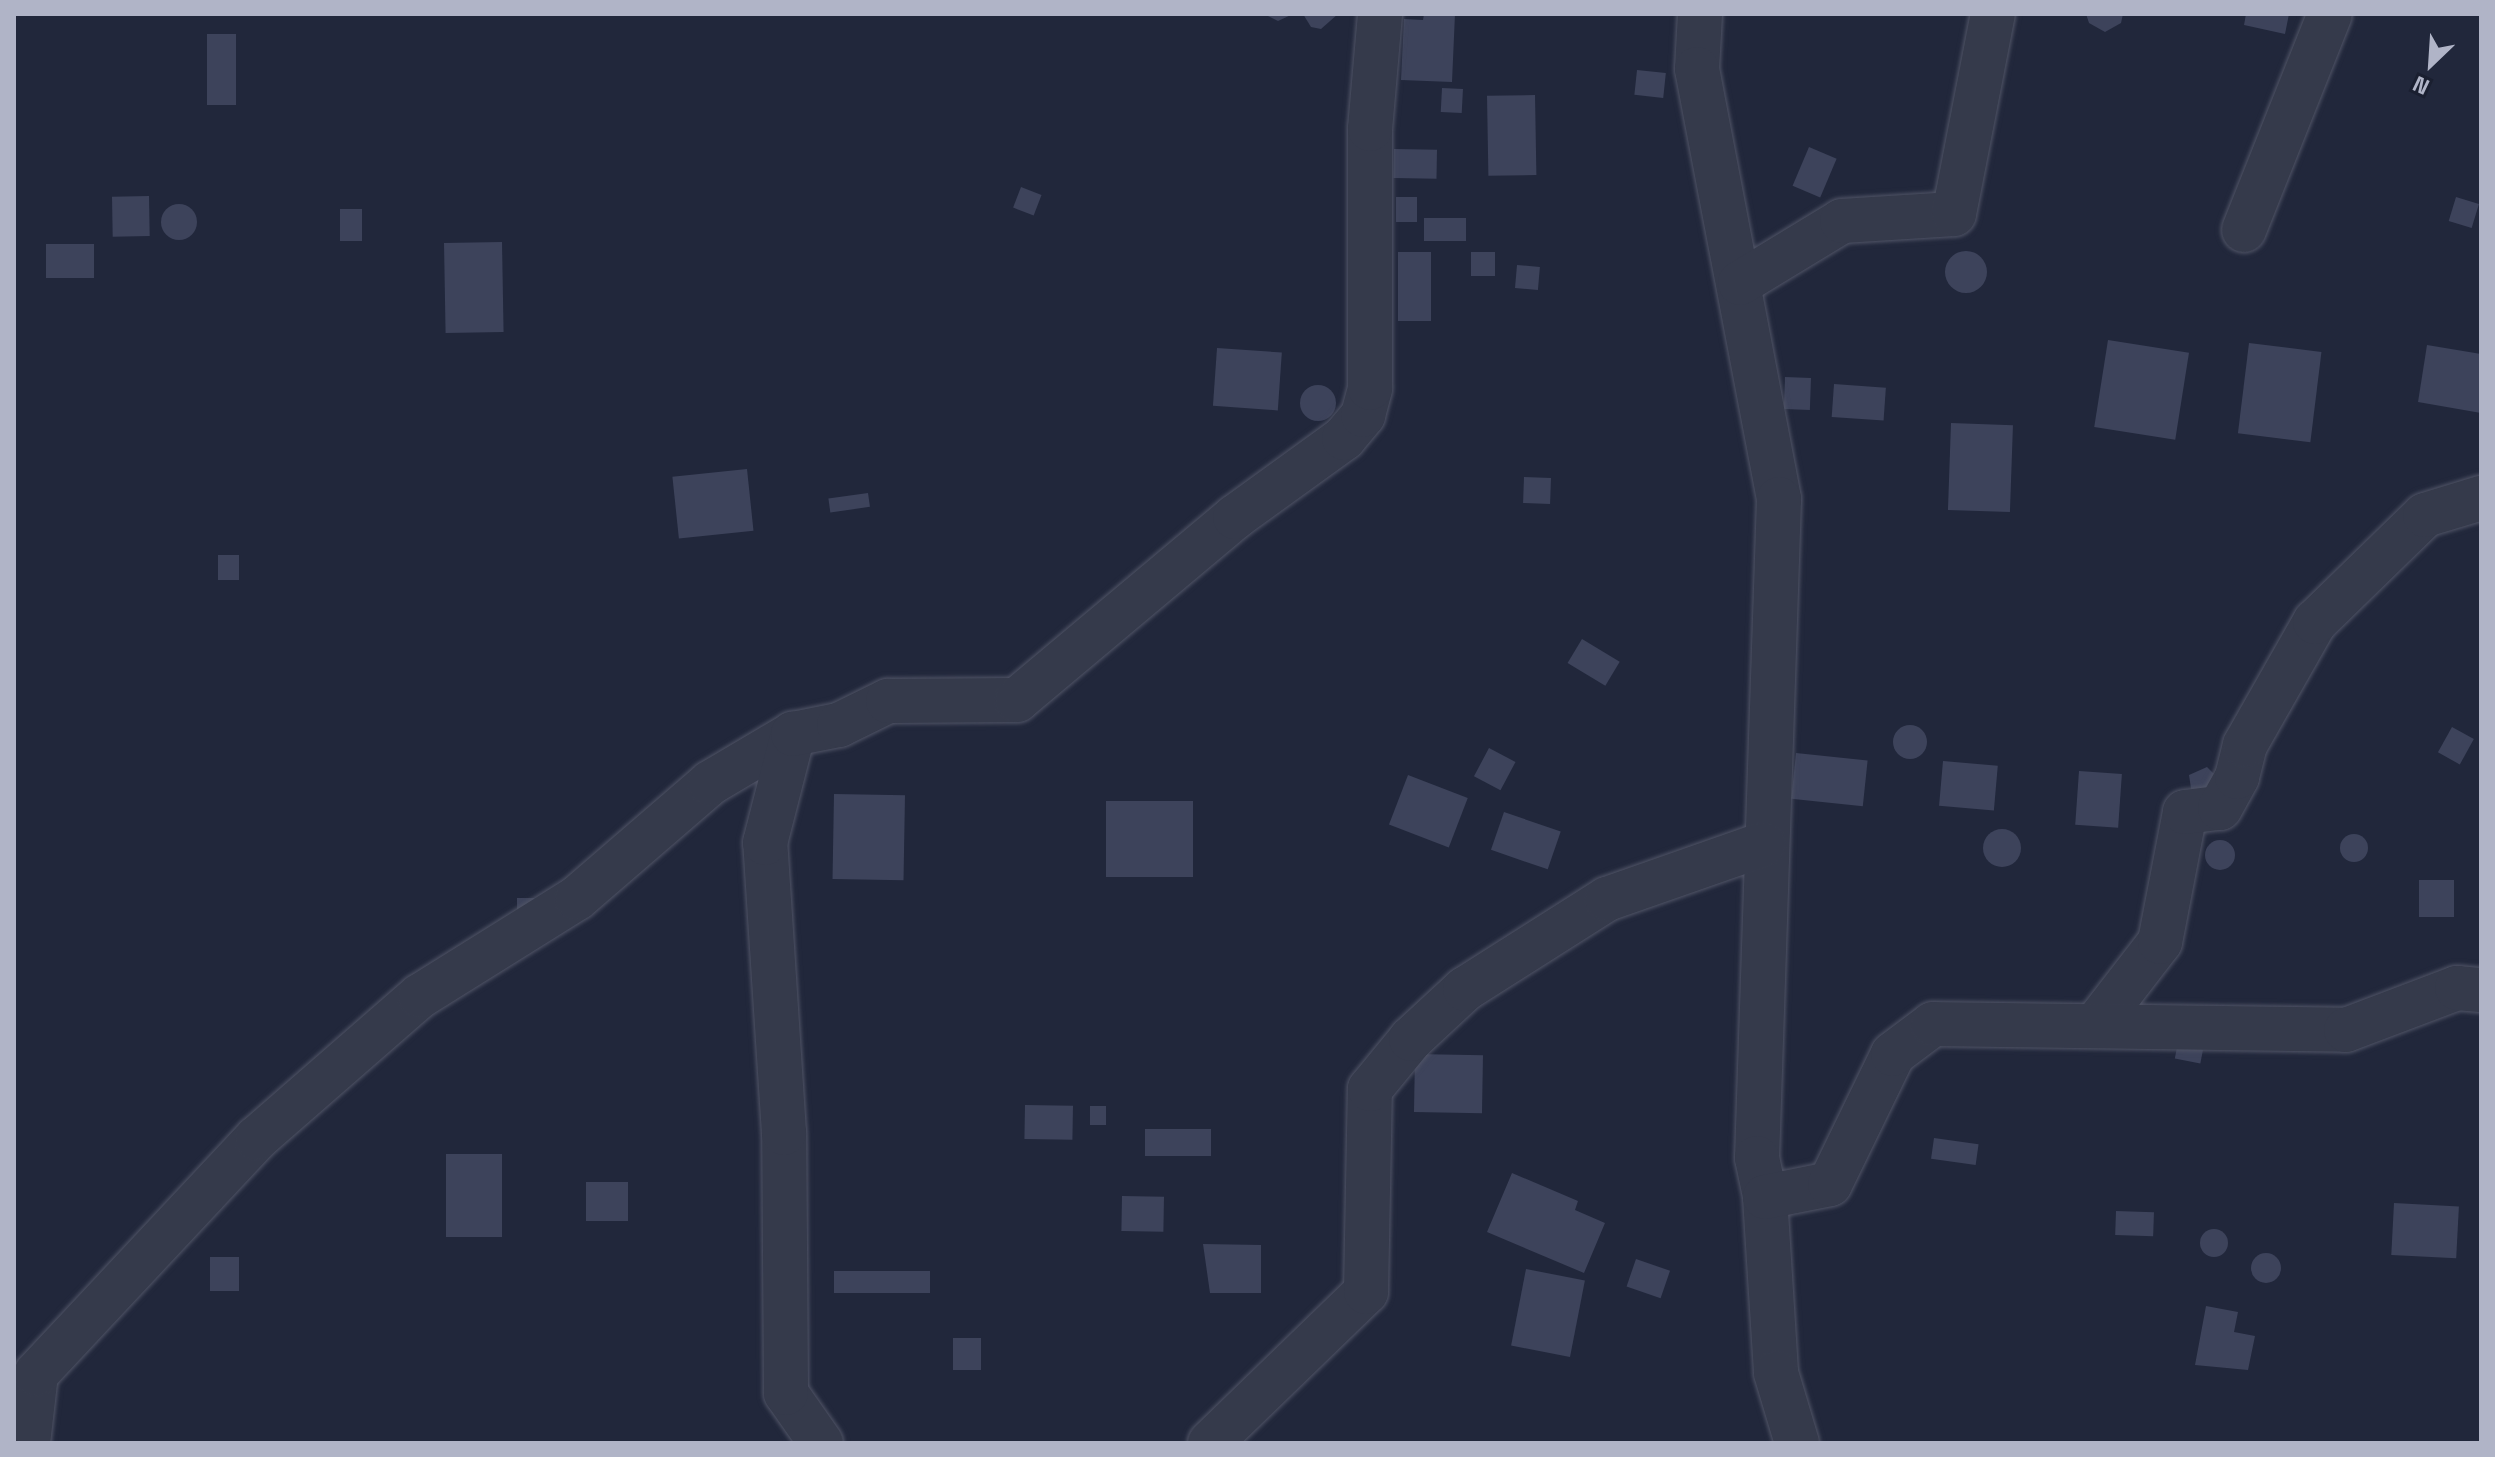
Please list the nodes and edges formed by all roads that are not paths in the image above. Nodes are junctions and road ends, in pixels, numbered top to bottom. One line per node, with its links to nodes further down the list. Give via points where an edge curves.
1 (1380, 14): 8 (street, via 1370,129 1370,388 1363,415 1017,700 888,701 839,725)
2 (1700, 14): 6 (street, via 1697,69)
3 (1993, 14): 6 (street, via 1954,214 1842,221)
4 (2330, 14): 5 (street)
5 (2244, 230)
6 (1740, 283): 9 (street, via 1779,499)
7 (2481, 498): 11 (street, via 2425,515 2315,622 2245,745 2237,777 2220,808 2185,812 2160,942)
8 (793, 734): 13 (street, via 765,843 784,1133); 14 (street, via 710,783 577,898 420,996 257,1138 36,1374)
9 (1764, 844): 12 (street, via 1757,1158); 17 (street, via 1607,899 1465,989 1411,1039 1370,1089 1366,1292)
10 (2481, 990): 11 (street, via 2457,988 2346,1030)
11 (2095, 1026): 12 (street, via 1933,1024 1893,1054 1830,1184)
12 (1765, 1197): 18 (street, via 1776,1373)
13 (786, 1393): 15 (street); 16 (street)
14 (28, 1443)
15 (778, 1443)
16 (821, 1443)
17 (1210, 1443)
18 (1797, 1443)

